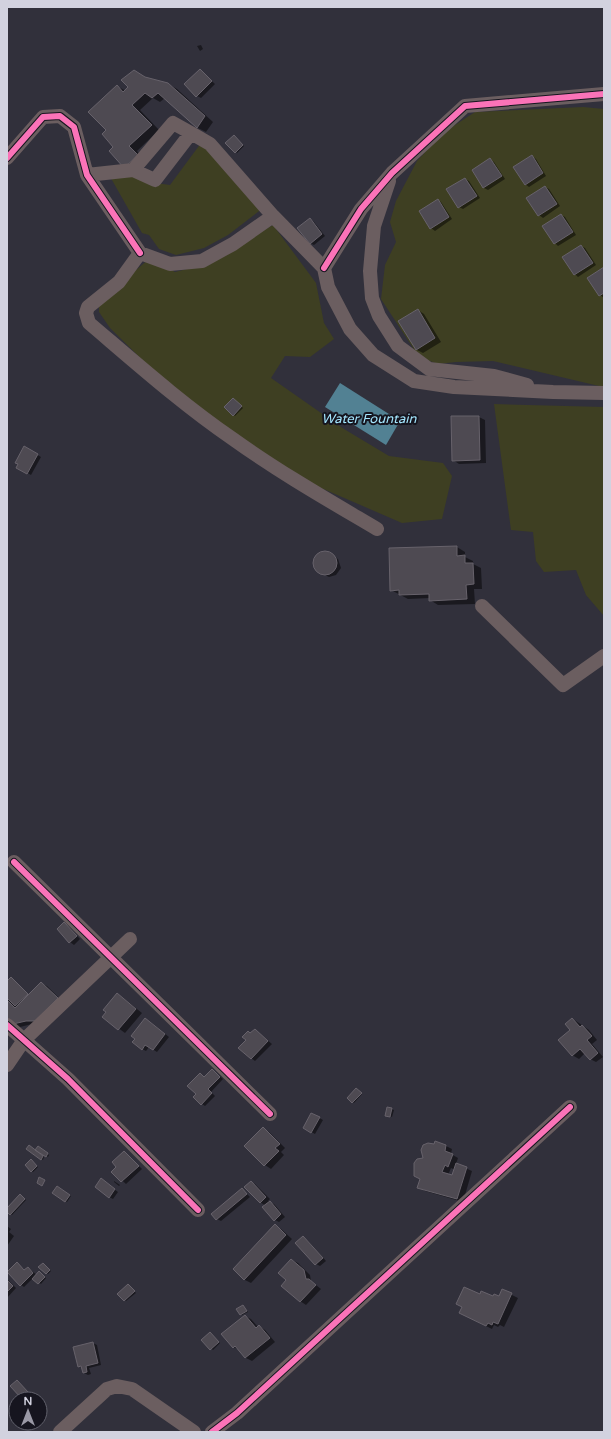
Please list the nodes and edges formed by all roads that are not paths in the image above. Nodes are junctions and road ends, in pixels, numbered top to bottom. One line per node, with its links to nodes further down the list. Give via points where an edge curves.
1 (604, 94): 5 (street, via 465,106)
2 (191, 133): 4 (street, via 173,123); 4 (street, via 155,180); 7 (street, via 210,144)
3 (7, 158): 6 (street, via 43,118 60,116 74,127)
4 (133, 170): 6 (street)
5 (392, 173): 9 (street, via 361,209); 10 (street, via 374,226 370,271 372,298 379,316 398,346 429,369 494,376)
6 (87, 176): 8 (street)
7 (273, 216): 8 (street, via 233,244 202,261 170,264); 9 (street)
8 (140, 253): 12 (street, via 119,282 88,307 86,312 89,323 233,440)
9 (324, 268): 10 (street, via 328,287 350,329 373,355 414,381 454,387)
10 (553, 392): 11 (street)
11 (604, 393)
12 (377, 529)
13 (482, 606): 14 (street, via 563,685)
14 (604, 656)
15 (14, 862): 17 (street)
16 (130, 939): 17 (street)
17 (111, 956): 19 (street); 22 (street)
18 (7, 1025): 19 (street)
19 (24, 1040): 20 (street); 23 (street, via 68,1079)
20 (7, 1065)
21 (570, 1107): 26 (street, via 237,1413)
22 (270, 1114)
23 (198, 1210)
24 (60, 1432): 25 (street, via 107,1388 117,1386 132,1389)
25 (194, 1432)
26 (212, 1432)

